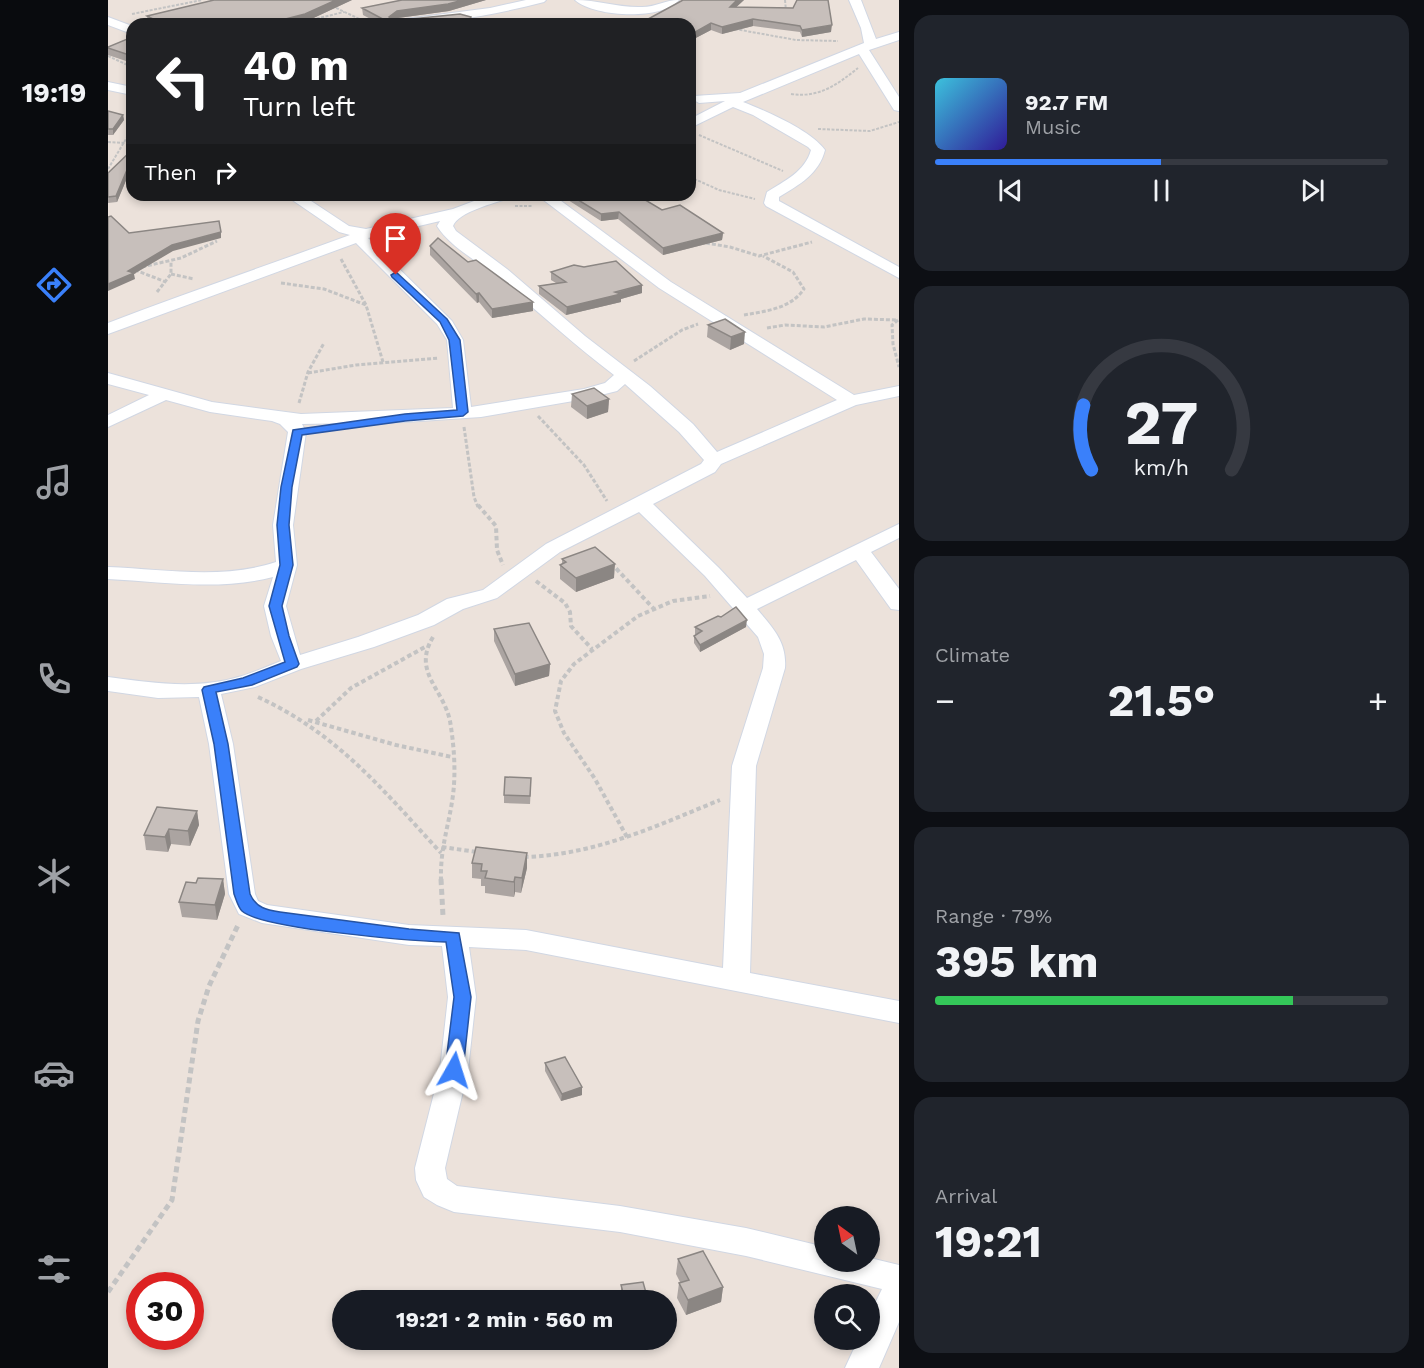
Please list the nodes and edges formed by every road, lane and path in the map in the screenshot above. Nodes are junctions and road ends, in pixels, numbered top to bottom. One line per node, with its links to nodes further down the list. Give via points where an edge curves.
1 (202, 0): 15 (path)
2 (540, 0): 10 (street)
3 (581, 0): 4 (street, via 645,11 664,9)
4 (674, 0)
5 (784, 0): 9 (path)
6 (855, 0): 19 (street)
7 (325, 3): 8 (path)
8 (345, 12): 11 (path); 12 (path)
9 (786, 14)
10 (467, 15): 13 (street); 14 (street)
11 (319, 18)
12 (358, 18)
13 (452, 18)
14 (473, 18)
15 (108, 21): 16 (street)
16 (126, 28)
17 (734, 29): 19 (path, via 796,40)
18 (897, 36): 19 (street)
19 (868, 45): 23 (street); 23 (path, via 844,80 813,97 783,93); 29 (street)
20 (108, 56): 21 (path)
21 (126, 64)
22 (108, 86): 24 (street)
23 (771, 86): 25 (street)
24 (126, 90)
25 (748, 94): 26 (street); 28 (street)
26 (696, 97)
27 (696, 97): 28 (street)
28 (728, 104): 31 (street); 32 (street, via 758,112)
29 (899, 106)
30 (899, 122): 32 (path, via 870,131)
31 (696, 127)
32 (784, 128): 38 (street, via 818,150 817,158)
33 (696, 130): 38 (path)
34 (126, 140): 36 (path)
35 (108, 142): 36 (path)
36 (124, 143): 37 (path)
37 (108, 168)
38 (800, 177): 43 (street, via 772,195)
39 (696, 180): 43 (path)
40 (301, 201): 48 (street)
41 (490, 201): 44 (street)
42 (553, 201): 45 (street)
43 (771, 203): 49 (street)
44 (480, 205): 45 (path); 46 (street)
45 (560, 206): 60 (street, via 665,285)
46 (458, 212): 47 (street, via 445,226); 48 (street)
47 (450, 234): 48 (street); 67 (street, via 501,272)
48 (355, 236): 55 (street); 57 (path, via 341,259); 63 (street, via 444,321)
49 (832, 237): 52 (path); 54 (street)
50 (217, 241): 53 (path)
51 (699, 243): 52 (path)
52 (762, 255): 60 (path, via 800,278 804,289 799,298)
53 (171, 262): 56 (path); 56 (path, via 126,268)
54 (899, 273)
55 (241, 281): 57 (path, via 324,289); 58 (street)
56 (166, 282): 58 (path)
57 (366, 305): 64 (path)
58 (138, 316): 61 (street)
59 (898, 320): 60 (path, via 864,319 824,327 785,325 752,329); 65 (path, via 892,325)
60 (723, 322): 67 (path, via 682,330); 72 (street)
61 (108, 329)
62 (324, 343): 66 (path)
63 (457, 356): 64 (path); 75 (street)
64 (382, 362): 66 (path)
65 (899, 367)
66 (308, 373): 77 (path, via 300,396)
67 (618, 377): 73 (street); 78 (street, via 644,390)
68 (108, 378): 71 (street)
69 (899, 391): 70 (street)
70 (877, 394): 72 (street); 74 (street)
71 (163, 395): 76 (street); 77 (street, via 275,416)
72 (851, 400): 78 (street)
73 (528, 405): 75 (street); 80 (path, via 584,465)
74 (899, 408)
75 (463, 412): 77 (street); 86 (path, via 474,497 496,526 497,550)
76 (108, 422)
77 (299, 426): 84 (street, via 286,487)
78 (714, 460): 79 (street, via 700,474)
79 (640, 502): 80 (street); 87 (street)
80 (616, 515): 82 (street)
81 (899, 530): 83 (street)
82 (582, 532): 86 (street); 90 (path)
83 (859, 550): 87 (street); 89 (street)
84 (286, 565): 85 (street, via 264,575 240,579); 93 (street, via 275,606)
85 (108, 573)
86 (515, 575): 88 (street, via 490,594); 92 (path, via 565,603 571,626)
87 (738, 600): 90 (path, via 673,601); 99 (street, via 768,635 775,654 744,766)
88 (455, 604): 91 (path); 93 (street, via 416,623)
89 (899, 604)
90 (653, 608): 92 (path)
91 (425, 647): 97 (path, via 351,688); 98 (path, via 423,661 448,712)
92 (592, 649): 100 (path, via 561,681 555,711 564,734)
93 (293, 664): 95 (street)
94 (108, 684): 95 (street, via 159,691)
95 (219, 688): 96 (path, via 279,705); 105 (street, via 221,744 242,894)
96 (305, 719): 97 (path); 102 (path, via 353,758)
97 (315, 721): 98 (path, via 396,745)
98 (452, 756): 101 (path, via 453,793)
99 (743, 792): 100 (path); 107 (street)
100 (627, 837): 104 (path, via 558,855)
101 (442, 847): 102 (path); 103 (path)
102 (441, 853): 106 (path, via 440,883)
103 (487, 854)
104 (519, 856)
105 (248, 907): 106 (street, via 280,918); 113 (path, via 209,986 198,1021 172,1200)
106 (449, 937): 107 (street, via 526,940); 109 (street, via 462,997 454,1070 430,1168 431,1183 439,1192 454,1198 620,1219)
107 (736, 982): 108 (street)
108 (899, 1012)
109 (814, 1258)
110 (871, 1272): 111 (street)
111 (899, 1279)
112 (899, 1286): 114 (street)
113 (108, 1292)
114 (862, 1368)

